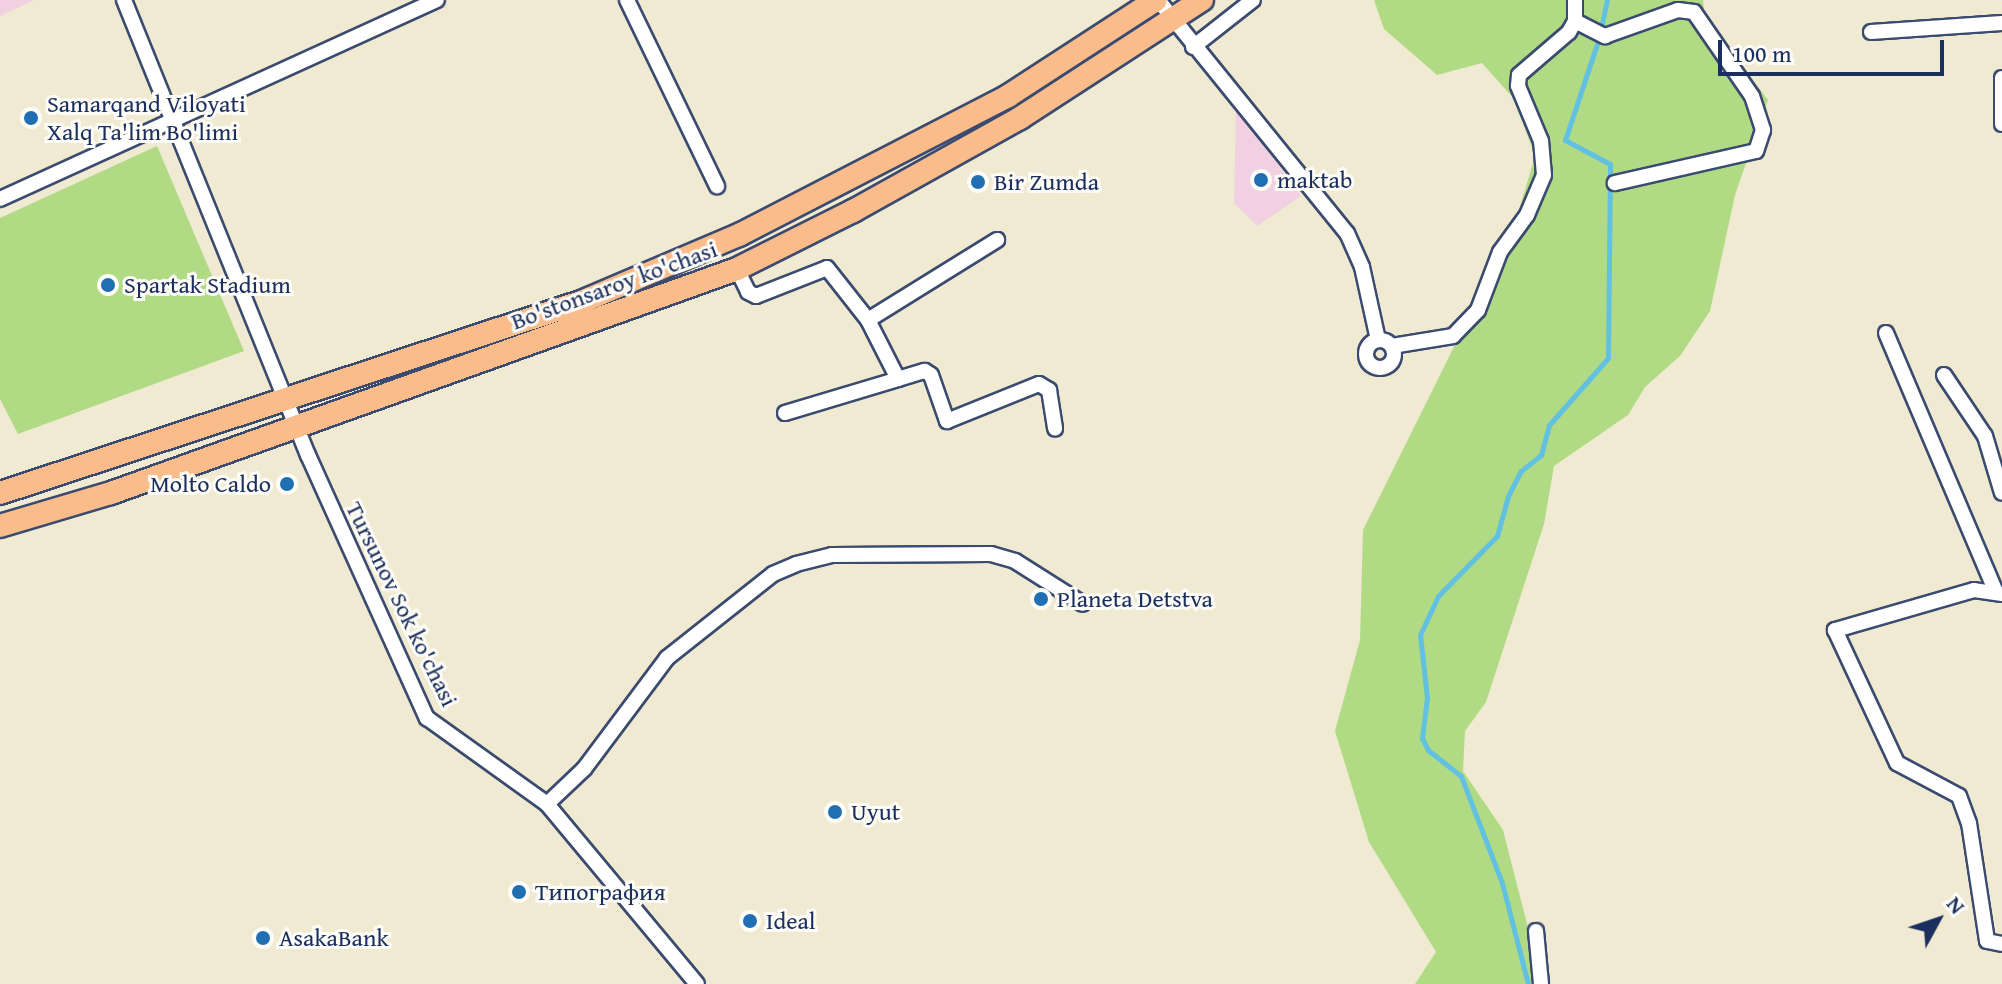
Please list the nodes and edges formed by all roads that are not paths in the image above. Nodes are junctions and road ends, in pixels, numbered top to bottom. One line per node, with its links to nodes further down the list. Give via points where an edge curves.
1 (124, 0): 14 (street, Tursunov Sok ko'chasi)
2 (437, 0): 14 (street)
3 (627, 0): 17 (street)
4 (1157, 0): 8 (street); 25 (main road, Bo'stonsaroy ko'chasi, via 1008,96 739,235 581,302)
5 (1202, 0): 8 (main road, Bo'stonsaroy ko'chasi)
6 (1253, 0): 12 (street)
7 (1575, 0): 9 (street)
8 (1173, 21): 12 (street); 20 (main road, Bo'stonsaroy ko'chasi, via 1020,118)
9 (1575, 21): 12 (street, via 1519,75 1518,86 1541,141 1544,175 1527,215 1500,252 1478,310 1453,336 1385,343 1347,233); 16 (street, via 1605,36 1678,10 1694,12 1752,96 1763,130 1756,151)
10 (2002, 23): 11 (street)
11 (1871, 32)
12 (1193, 47)
13 (2002, 78): 15 (street)
14 (172, 117): 18 (street); 25 (street, Tursunov Sok ko'chasi)
15 (2002, 124)
16 (1615, 183)
17 (717, 186)
18 (0, 199)
19 (997, 240): 21 (street)
20 (737, 269): 21 (street, via 748,292 756,296 827,268); 27 (main road, Bo'stonsaroy ko'chasi)
21 (868, 320): 24 (street)
22 (1886, 333): 32 (street)
23 (1944, 375): 30 (street, via 1985,436)
24 (898, 379): 26 (street); 28 (street, via 928,372 951,422 1044,385)
25 (284, 390): 27 (street, Tursunov Sok ko'chasi); 29 (main road, Bo'stonsaroy ko'chasi)
26 (785, 413)
27 (296, 424): 31 (main road, Bo'stonsaroy ko'chasi, via 111,493); 34 (street, Tursunov Sok ko'chasi, via 427,718)
28 (1055, 429)
29 (0, 493)
30 (2002, 493)
31 (0, 526)
32 (1999, 593): 36 (street, via 1974,590 1835,630 1897,763 1959,796 1969,823 1987,941)
33 (1083, 604): 34 (street, via 1015,561 991,554 832,555 796,564 773,574 667,658 584,769)
34 (547, 804): 37 (street, Tursunov Sok ko'chasi)
35 (1536, 931): 38 (street)
36 (2002, 944)
37 (697, 984)
38 (1541, 984)

